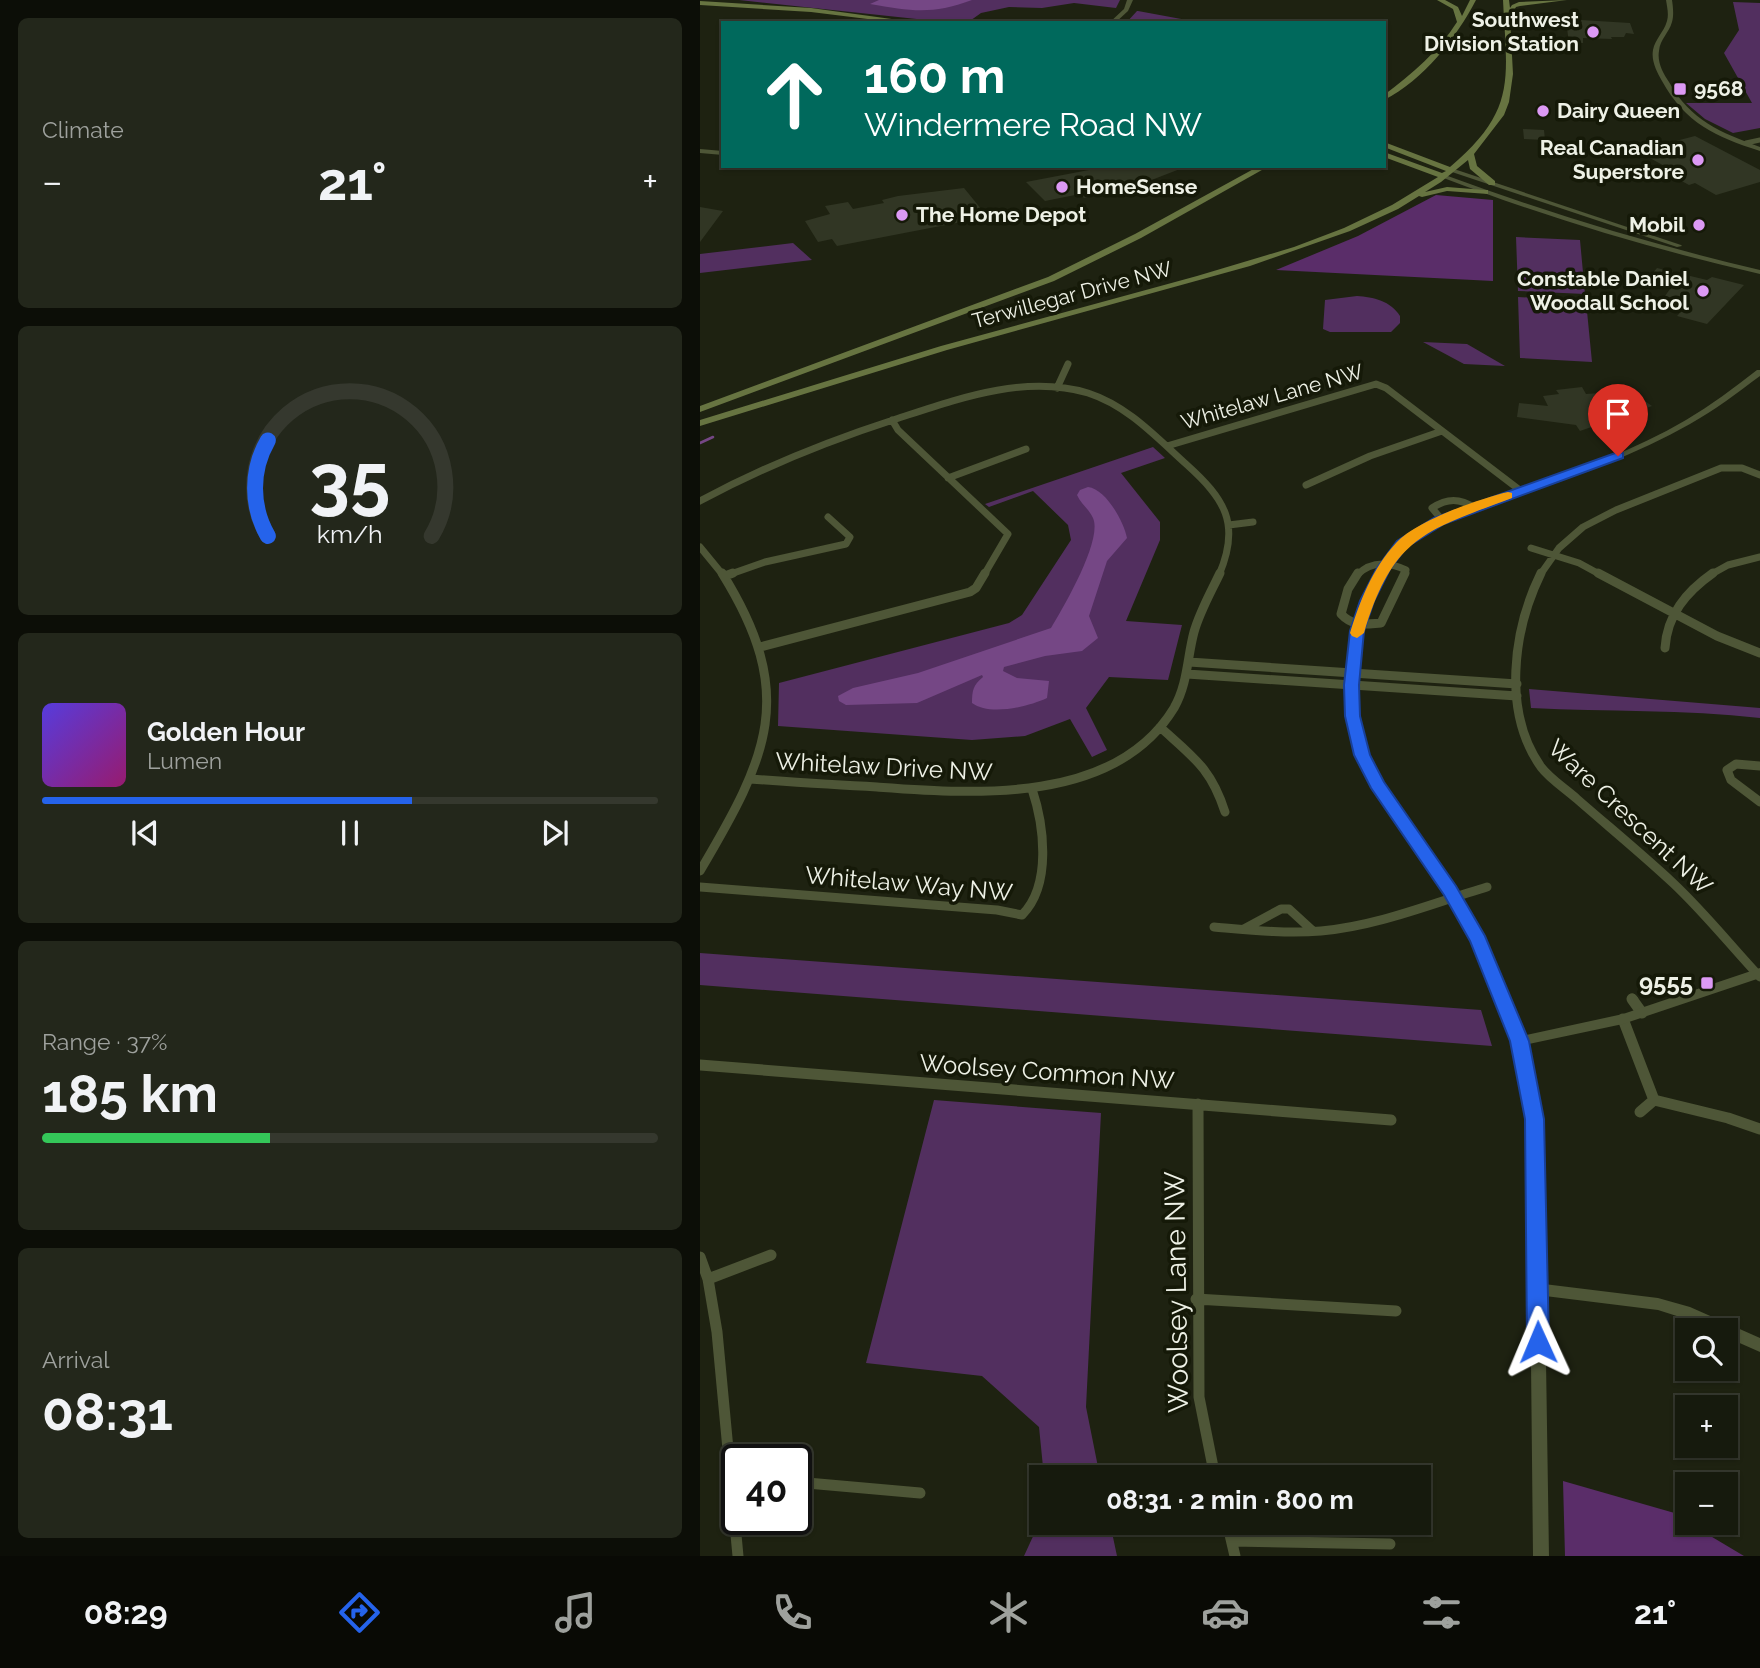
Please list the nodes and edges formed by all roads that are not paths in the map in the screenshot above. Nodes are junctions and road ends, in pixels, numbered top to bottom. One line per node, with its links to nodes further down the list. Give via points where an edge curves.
1 (1130, 0): 11 (street)
2 (1440, 0): 12 (main road, via 1457,8)
3 (1473, 0): 12 (main road)
4 (1506, 0): 8 (main road, Terwillegar Drive NW)
5 (1564, 0): 8 (main road, via 1519,4)
6 (1669, 0): 15 (street, via 1672,20 1657,45 1655,59 1674,99 1701,124)
7 (700, 5): 9 (main road); 10 (main road, via 811,10)
8 (1507, 18): 20 (main road, Terwillegar Drive NW, via 1506,100)
9 (860, 21)
10 (902, 21)
11 (1114, 21)
12 (1461, 23): 13 (main road, via 1442,49)
13 (1386, 95)
14 (1760, 140): 15 (street)
15 (1746, 144): 18 (street)
16 (1386, 145): 23 (main road)
17 (700, 149): 19 (street)
18 (1760, 149)
19 (721, 151)
20 (1470, 153): 23 (main road, Terwillegar Drive NW); 25 (main road, via 1473,167)
21 (1386, 155): 24 (main road)
22 (1261, 168): 33 (main road, Terwillegar Drive NW, via 1051,279)
23 (1451, 170): 24 (main road, Terwillegar Drive NW); 25 (street)
24 (1443, 176): 26 (street); 27 (main road, Terwillegar Drive NW)
25 (1492, 183): 28 (street, via 1633,233)
26 (1485, 192): 27 (main road, via 1447,189); 29 (street, via 1648,246)
27 (1411, 197): 35 (main road, Terwillegar Drive NW, via 1357,225 1269,259 915,356)
28 (1760, 267)
29 (1760, 272)
30 (1068, 364): 32 (street)
31 (1760, 372): 42 (street, via 1702,415 1670,432)
32 (1057, 388): 34 (street, via 974,395); 37 (street, via 1109,401)
33 (700, 409)
34 (892, 420): 40 (street); 43 (street, via 811,449)
35 (700, 423)
36 (1442, 431): 37 (street, Whitelaw Lane NW, via 1376,384); 41 (street); 42 (street, Whitelaw Lane NW)
37 (1167, 446): 48 (street, via 1207,484 1221,502)
38 (1026, 449): 40 (street)
39 (1760, 475): 51 (street, Ware Crescent NW, via 1742,468 1721,468 1592,522)
40 (948, 478): 57 (street, via 1008,534 976,587 948,599)
41 (1306, 485)
42 (1521, 491): 44 (street)
43 (700, 501)
44 (1475, 508): 46 (street); 46 (street, via 1454,498 1440,502 1432,508)
45 (828, 517): 54 (street, via 850,537 846,544)
46 (1442, 520): 53 (street, via 1402,544)
47 (1253, 522): 48 (street)
48 (1229, 525): 60 (street, Whitelaw Drive NW, via 1229,546 1204,603)
49 (700, 547): 54 (street)
50 (1531, 548): 51 (street)
51 (1554, 554): 55 (street); 63 (street, Ware Crescent NW, via 1518,631)
52 (1760, 557): 55 (street, via 1744,559 1697,584)
53 (1386, 564): 56 (street); 56 (street, via 1364,567 1348,593 1341,614); 56 (street, via 1403,566 1406,574 1385,618 1375,625)
54 (725, 576): 57 (street)
55 (1675, 614): 58 (street); 59 (street)
56 (1359, 625): 62 (street)
57 (760, 648): 67 (street, via 767,678 766,724)
58 (1665, 648)
59 (1760, 653)
60 (1189, 662): 61 (street, Whitelaw Drive NW); 62 (street)
61 (1187, 674): 62 (street); 65 (street, Whitelaw Drive NW, via 1180,696)
62 (1352, 679): 63 (street); 64 (street); 74 (street, via 1353,716 1362,755)
63 (1517, 684): 64 (street, Ware Crescent NW)
64 (1517, 696): 78 (street, Ware Crescent NW, via 1521,730 1542,768 1675,885)
65 (1160, 727): 68 (street, Whitelaw Drive NW, via 1100,769); 70 (street, via 1204,766 1217,786)
66 (1760, 766): 69 (street, via 1736,764 1727,770 1731,780)
67 (750, 779): 68 (street, Whitelaw Drive NW, via 980,794); 71 (street)
68 (1032, 789): 72 (street, Whitelaw Way NW, via 1044,828 1044,852 1031,907 1022,915)
69 (1760, 802)
70 (1225, 812)
71 (700, 871)
72 (700, 887)
73 (1487, 887): 74 (street)
74 (1453, 897): 77 (street, via 1358,924); 82 (street, via 1479,940)
75 (1213, 927): 76 (street)
76 (1244, 929): 77 (street); 77 (street, via 1289,909)
77 (1313, 931)
78 (1759, 974): 80 (street)
79 (1632, 998): 80 (street)
80 (1642, 1013): 81 (street)
81 (1623, 1020): 82 (street); 84 (street)
82 (1519, 1041): 92 (street, via 1534,1119)
83 (700, 1065): 85 (street, Woolsey Common NW)
84 (1654, 1100): 86 (street); 88 (street)
85 (1198, 1104): 87 (street, Woolsey Common NW); 93 (street, Woolsey Lane NW)
86 (1640, 1112)
87 (1391, 1120)
88 (1760, 1129)
89 (771, 1255): 91 (street)
90 (700, 1256): 91 (street)
91 (708, 1279): 96 (street)
92 (1537, 1289): 95 (street, via 1658,1304); 106 (street)
93 (1196, 1299): 94 (street); 97 (street, Woolsey Lane NW, via 1199,1397)
94 (1396, 1311)
95 (1760, 1345)
96 (730, 1444)
97 (1213, 1465)
98 (812, 1483): 99 (street)
99 (920, 1493)
100 (737, 1535): 104 (street)
101 (1230, 1535): 102 (street)
102 (1232, 1541): 103 (street); 105 (street)
103 (1390, 1544)
104 (738, 1556)
105 (1235, 1556)
106 (1541, 1556)

